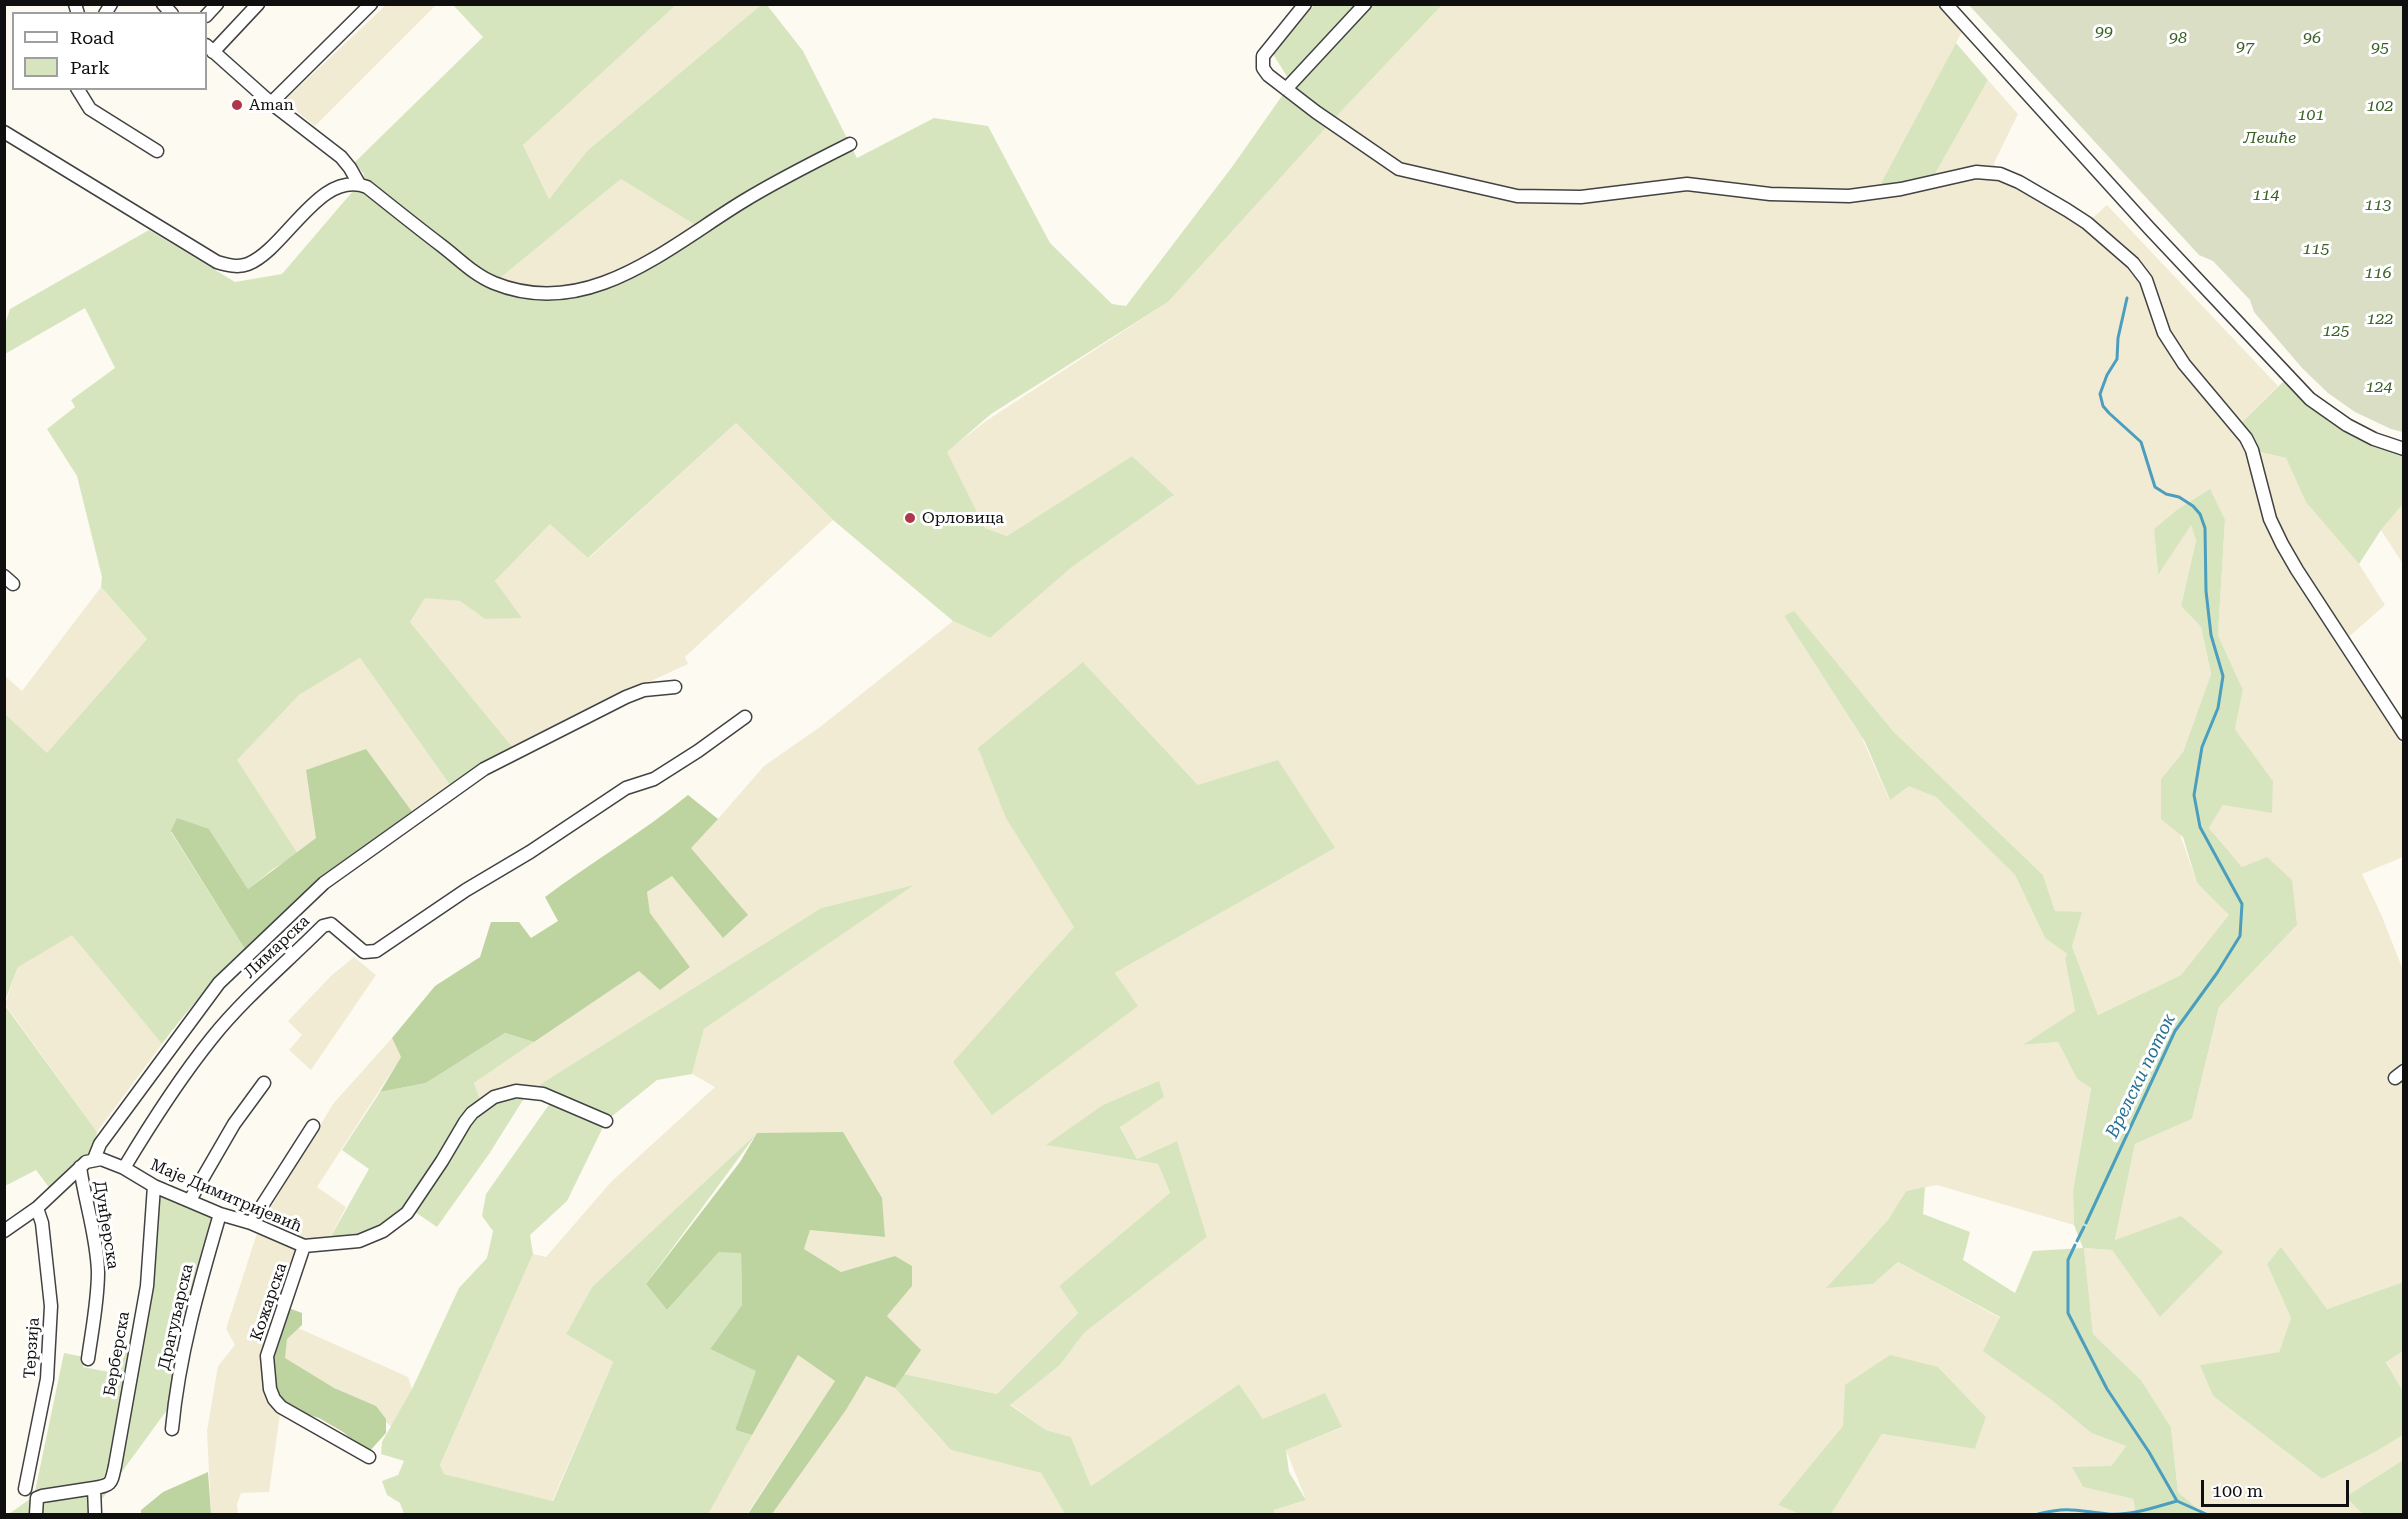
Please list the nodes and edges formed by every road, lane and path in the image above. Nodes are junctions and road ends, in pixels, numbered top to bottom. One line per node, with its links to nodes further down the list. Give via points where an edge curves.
1 (258, 4): 6 (street)
2 (371, 4): 9 (street)
3 (1305, 4): 7 (street, via 1263,56 1263,68)
4 (1365, 4): 7 (street)
5 (1946, 4): 14 (street, via 2310,399 2347,425)
6 (209, 48): 9 (street)
7 (1286, 89): 17 (street, via 1399,169 1517,196 1581,197 1687,184 1770,194 1849,196 1976,172 2000,174 2019,182 2087,224 2141,272 2164,333 2184,364 2246,438 2270,519 2296,570)
8 (78, 90): 12 (street, via 90,109)
9 (271, 103): 13 (street, via 341,158)
10 (4, 132): 13 (street, via 217,262 241,266 257,260 322,196)
11 (850, 144): 13 (street, via 744,201 629,272 586,289 555,295 517,291 478,275)
12 (157, 151)
13 (359, 184)
14 (2403, 449)
15 (675, 687): 21 (street, via 644,690 626,697 484,770 324,883 219,983 100,1144)
16 (745, 717): 23 (street, Лимарска, via 698,752 654,779 626,788 376,951 364,952 331,924 323,926 213,1037)
17 (2403, 734)
18 (264, 1083): 25 (street)
19 (606, 1121): 30 (street, Маје Димитријевић, via 543,1094 505,1092 482,1105 465,1122 429,1182 396,1223 359,1241)
20 (313, 1126): 28 (street)
21 (94, 1159): 22 (street); 23 (street, Маје Димитријевић)
22 (80, 1167): 26 (street); 31 (street, Дунђерска, via 98,1270)
23 (124, 1168): 24 (street, Маје Димитријевић)
24 (154, 1186): 25 (street, Маје Димитријевић); 34 (street, Берберска, via 147,1286 112,1482)
25 (190, 1200): 27 (street, Маје Димитријевић)
26 (37, 1208): 29 (street); 35 (street, Терзија, via 51,1306 47,1379)
27 (220, 1214): 28 (street, Маје Димитријевић); 32 (street, Драгуљарска, via 190,1317)
28 (251, 1224): 30 (street, Маје Димитријевић)
29 (4, 1231)
30 (304, 1246): 33 (street, Кожарска, via 267,1356 270,1389 281,1407)
31 (88, 1359)
32 (172, 1429)
33 (369, 1457)
34 (94, 1488): 36 (street, via 42,1496 37,1498); 37 (street)
35 (25, 1490)
36 (36, 1510)
37 (95, 1515)

